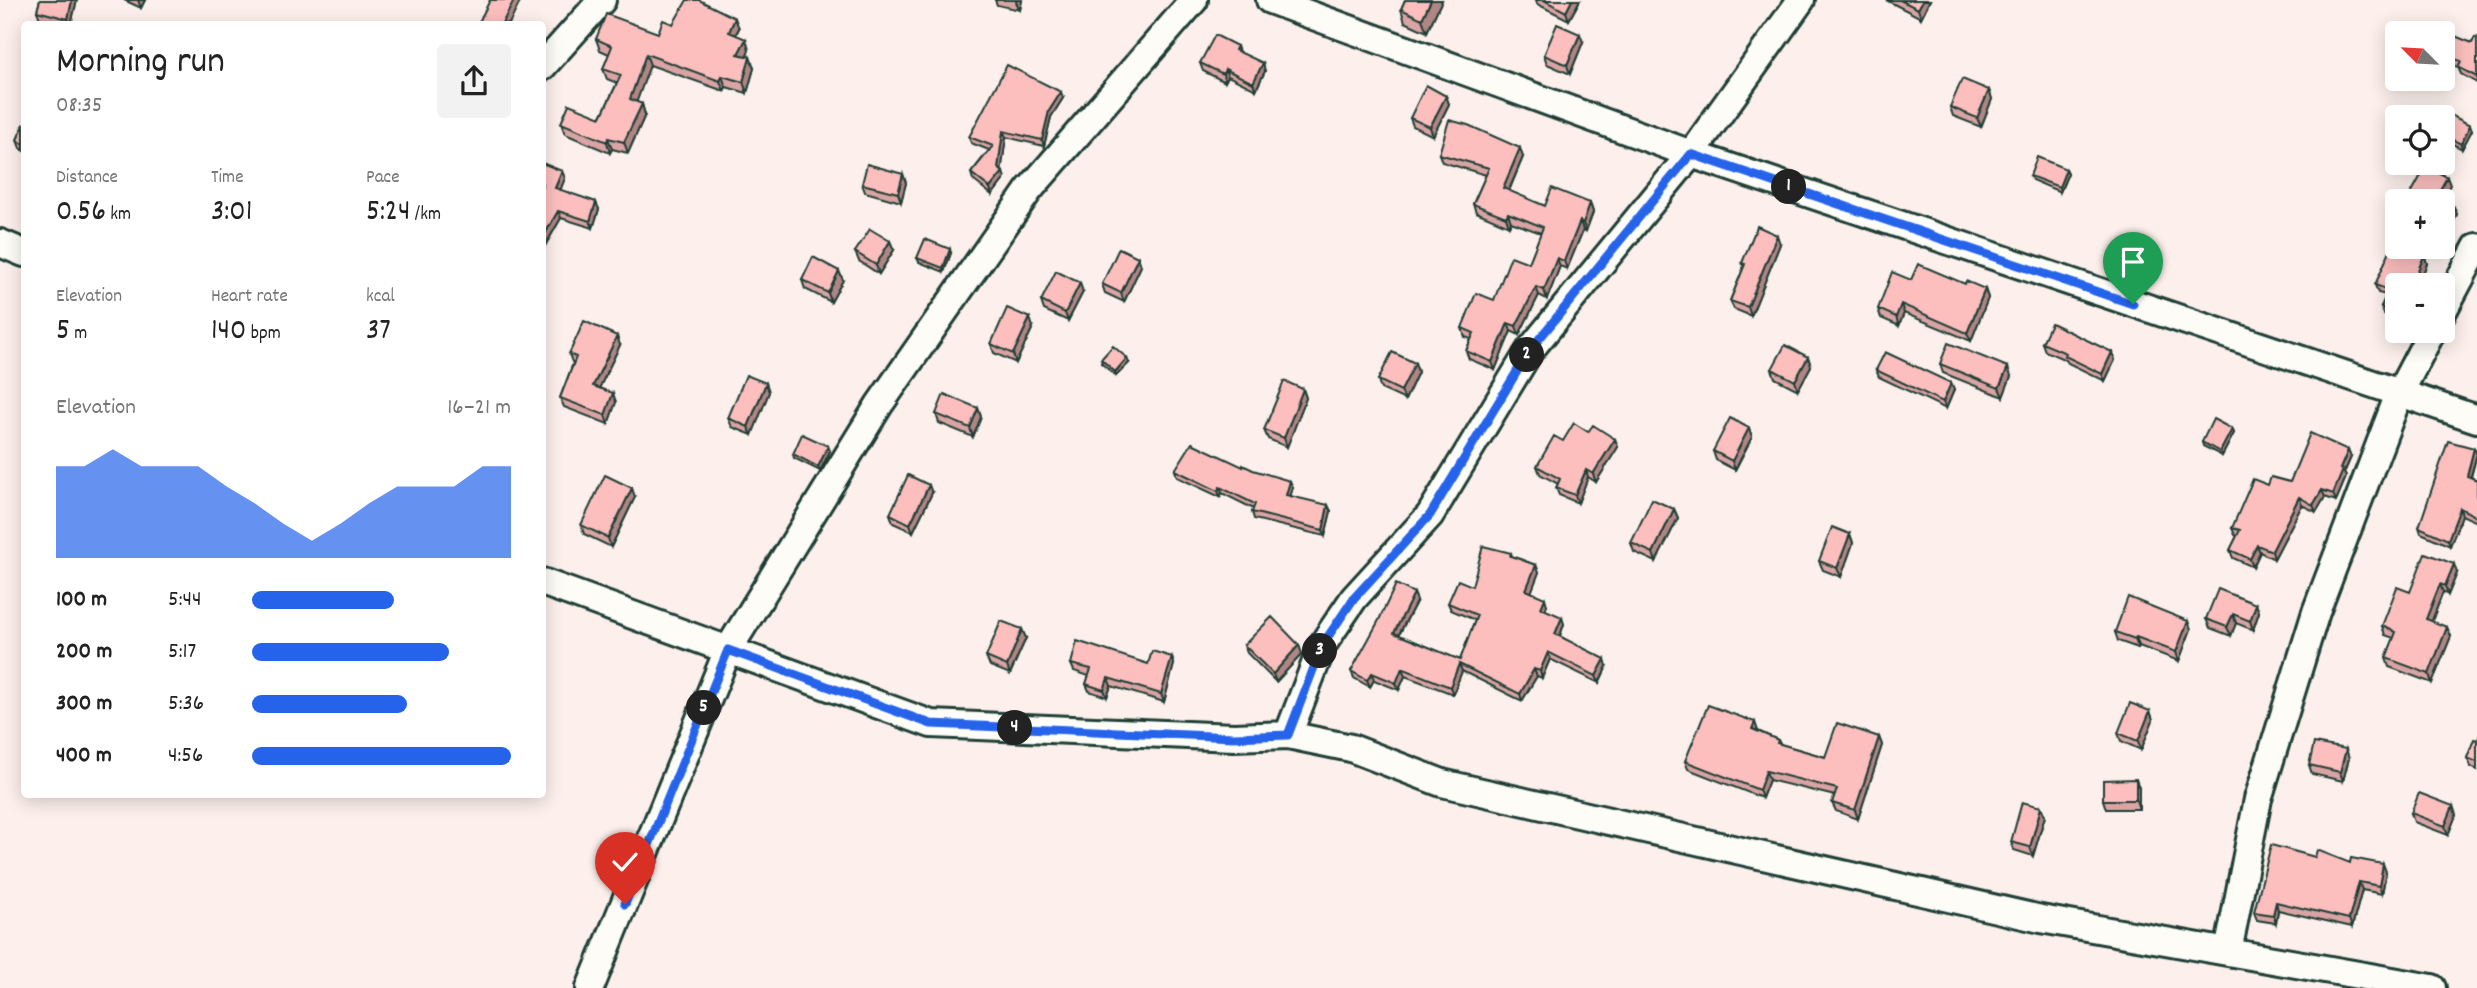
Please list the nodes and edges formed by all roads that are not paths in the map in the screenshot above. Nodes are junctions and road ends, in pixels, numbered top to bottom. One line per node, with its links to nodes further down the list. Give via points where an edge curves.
1 (602, 0): 5 (street)
2 (1194, 0): 15 (street, via 1029,190 879,405)
3 (1270, 0): 6 (street)
4 (1801, 0): 6 (street)
5 (546, 63)
6 (1691, 154): 12 (street); 16 (street, via 1530,350 1430,515 1354,598 1323,644)
7 (0, 243): 9 (street)
8 (2477, 247): 10 (street)
9 (21, 252)
10 (2455, 288)
11 (2426, 343): 12 (street)
12 (2399, 394): 13 (street); 17 (street, via 2316,612 2258,799)
13 (2477, 419)
14 (546, 583): 15 (street)
15 (728, 650): 16 (street, via 931,724 1234,737); 18 (street)
16 (1288, 735): 17 (street, via 1351,748 1442,783 2041,919)
17 (2228, 952): 19 (street)
18 (590, 988)
19 (2432, 988)

